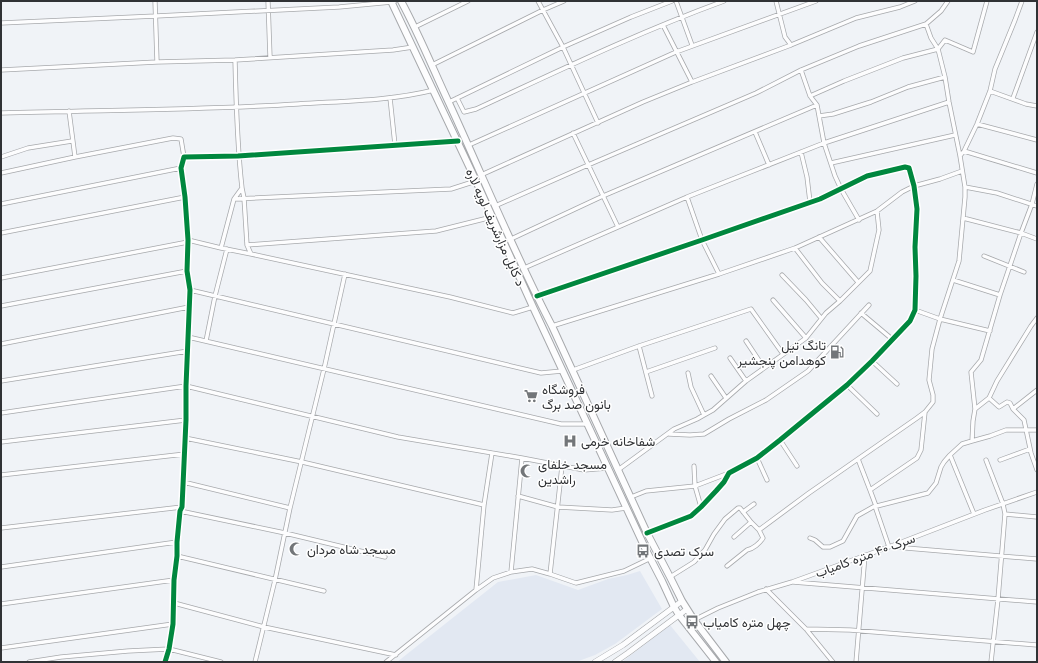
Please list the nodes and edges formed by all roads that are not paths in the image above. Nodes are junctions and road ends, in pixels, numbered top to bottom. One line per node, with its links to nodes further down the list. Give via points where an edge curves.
1 (155, 1): 20 (street)
2 (268, 1): 17 (street)
3 (393, 1): 17 (street, via 367,5); 29 (highway, د کابل مزارشریف لویه لاره)
4 (401, 1): 25 (highway, د کابل مزارشریف لویه لاره)
5 (468, 1): 25 (street)
6 (538, 1): 18 (street)
7 (564, 1): 18 (street)
8 (672, 1): 30 (street)
9 (676, 1): 21 (street)
10 (724, 1): 21 (street)
11 (776, 1): 19 (street)
12 (816, 1): 19 (street)
13 (915, 1): 28 (street, via 856,18)
14 (948, 1): 23 (street)
15 (987, 1): 31 (street, via 973,52 945,40)
16 (1022, 1): 43 (street, via 995,69)
17 (268, 10): 20 (street); 33 (street)
18 (543, 10): 30 (street); 36 (street)
19 (779, 14): 27 (street); 28 (street, via 785,37)
20 (156, 16): 22 (street); 35 (street)
21 (682, 16): 24 (street); 27 (street)
22 (1, 22)
23 (926, 24): 31 (street); 39 (street, via 859,46)
24 (663, 25): 32 (street); 37 (street)
25 (415, 26): 36 (highway, د کابل مزارشریف لویه لاره)
26 (1037, 32): 48 (street)
27 (692, 45): 32 (street)
28 (791, 45): 41 (street)
29 (413, 47): 33 (street); 42 (highway, د کابل مزارشریف لویه لاره)
30 (563, 47): 37 (street); 47 (street)
31 (938, 49): 40 (street); 45 (street, via 903,58)
32 (676, 52): 41 (street); 44 (street)
33 (270, 57): 34 (street)
34 (235, 60): 35 (street); 53 (street)
35 (157, 62): 38 (street)
36 (432, 65): 49 (highway, د کابل مزارشریف لویه لاره)
37 (571, 65): 44 (street); 47 (street, via 476,109 464,112)
38 (1, 70)
39 (801, 70): 45 (street); 77 (street, via 756,93)
40 (946, 77): 50 (street); 56 (street)
41 (692, 82): 57 (street)
42 (434, 90): 46 (street); 64 (highway, د کابل مزارشریف لویه لاره)
43 (990, 91): 48 (street); 58 (street)
44 (584, 93): 57 (street); 67 (street)
45 (810, 96): 52 (street)
46 (390, 98): 53 (street); 66 (street)
47 (457, 98): 49 (street)
48 (1014, 98): 51 (street, via 1026,104)
49 (449, 102): 67 (highway, د کابل مزارشریف لویه لاره)
50 (949, 102): 61 (street); 65 (street)
51 (1037, 105)
52 (817, 106): 56 (street); 59 (street)
53 (236, 108): 54 (street); 71 (street)
54 (69, 111): 55 (street); 62 (street)
55 (1, 113)
56 (820, 116): 65 (street)
57 (598, 123): 60 (street)
58 (977, 124): 63 (street); 68 (street)
59 (755, 132): 76 (street); 89 (street)
60 (573, 133): 77 (street); 82 (street)
61 (956, 135): 72 (street); 75 (street)
62 (72, 140): 70 (street); 73 (street)
63 (1037, 140)
64 (458, 141): 66 (street); 83 (highway, د کابل مزارشریف لویه لاره)
65 (824, 143): 69 (street); 75 (street)
66 (395, 145): 71 (street)
67 (469, 145): 82 (highway, د کابل مزارشریف لویه لاره)
68 (964, 151): 72 (street); 81 (street)
69 (801, 152): 76 (street); 94 (street)
70 (1, 156)
71 (238, 156): 74 (street); 87 (street)
72 (960, 156): 79 (street)
73 (75, 157): 74 (street, via 173,138 181,139); 80 (street)
74 (184, 157): 78 (street)
75 (831, 163): 88 (street)
76 (769, 164): 91 (street)
77 (588, 165): 89 (street); 97 (street)
78 (181, 168): 90 (street); 95 (street)
79 (962, 171): 85 (street); 86 (street)
80 (1, 173)
81 (1037, 173)
82 (481, 175): 97 (highway, د کابل مزارشریف لویه لاره)
83 (476, 181): 92 (street, via 451,189); 100 (highway, د کابل مزارشریف لویه لاره)
84 (1037, 184): 96 (street)
85 (914, 186): 88 (street, via 909,168 905,167 867,176); 99 (street); 137 (street, via 917,209)
86 (965, 187): 96 (street, via 997,193); 101 (street)
87 (242, 188): 92 (street); 93 (street)
88 (841, 189): 94 (street); 102 (street)
89 (603, 196): 103 (street); 107 (street)
90 (184, 197): 104 (street); 110 (street)
91 (687, 197): 103 (street); 109 (street)
92 (244, 198): 93 (street); 111 (street)
93 (234, 199): 112 (street)
94 (810, 202): 109 (street)
95 (1, 204)
96 (1032, 204): 98 (street); 105 (street)
97 (495, 206): 107 (highway, د کابل مزارشریف لویه لاره)
98 (1037, 206)
99 (877, 211): 102 (street); 126 (street, via 879,230 870,271)
100 (492, 217): 111 (street, via 436,231); 136 (highway, د کابل مزارشریف لویه لاره)
101 (963, 218): 105 (street); 125 (street, via 959,261)
102 (859, 220): 106 (street)
103 (618, 227): 118 (street)
104 (1, 232)
105 (1021, 233): 108 (street); 117 (street)
106 (819, 237): 113 (street); 126 (street)
107 (511, 239): 118 (highway, د کابل مزارشریف لویه لاره)
108 (1037, 239)
109 (702, 240): 122 (street); 130 (street)
110 (188, 241): 112 (street); 119 (street); 124 (street)
111 (247, 245): 115 (street)
112 (222, 248): 114 (street)
113 (795, 248): 122 (street); 132 (street, via 822,283)
114 (227, 249): 115 (street); 129 (street)
115 (251, 254): 121 (street)
116 (984, 256): 117 (street)
117 (1010, 266): 120 (street); 128 (street)
118 (524, 268): 130 (highway, د کابل مزارشریف لویه لاره)
119 (187, 271): 127 (street); 134 (street)
120 (1024, 272)
121 (345, 274): 136 (street, via 513,313); 142 (street)
122 (719, 274): 143 (street)
123 (782, 275): 139 (street)
124 (1, 278)
125 (953, 280): 128 (street); 141 (street)
126 (858, 282): 132 (street)
127 (190, 290): 129 (street); 135 (street)
128 (1000, 295): 144 (street)
129 (215, 296): 142 (street); 148 (street)
130 (537, 296): 143 (highway, د کابل مزارشریف لویه لاره)
131 (773, 300): 146 (street)
132 (840, 301): 139 (street)
133 (869, 304): 138 (street)
134 (1, 306)
135 (189, 307): 145 (street); 150 (street)
136 (533, 307): 160 (highway, د کابل مزارشریف لویه لاره)
137 (915, 310): 141 (street); 147 (street, via 910,321)
138 (862, 314): 147 (street); 184 (street, via 808,371 766,400 704,434)
139 (821, 318): 146 (street)
140 (1037, 318): 172 (street)
141 (940, 319): 144 (street); 176 (street, via 932,349 929,380 933,402)
142 (334, 323): 158 (street); 160 (street, via 541,373)
143 (552, 326): 159 (highway, د کابل مزارشریف لویه لاره)
144 (990, 332): 173 (street, via 981,360 971,372)
145 (188, 337): 148 (street); 153 (street)
146 (806, 338): 154 (street)
147 (892, 339): 156 (street)
148 (206, 341): 158 (street)
149 (746, 341): 157 (street)
150 (1, 344)
151 (639, 346): 154 (street, via 750,309); 159 (street); 161 (street)
152 (715, 348): 161 (street)
153 (188, 351): 164 (street); 168 (street)
154 (783, 354): 157 (street)
155 (730, 358): 165 (street)
156 (872, 361): 166 (street); 167 (street)
157 (764, 368): 165 (street)
158 (324, 369): 179 (street); 181 (street, via 561,424)
159 (573, 370): 204 (highway, د کابل مزارشریف لویه لاره)
160 (562, 371): 181 (highway, د کابل مزارشریف لویه لاره)
161 (646, 372): 170 (street)
162 (688, 373): 178 (street, via 691,387)
163 (711, 376): 171 (street)
164 (1, 381)
165 (746, 381): 171 (street)
166 (897, 384)
167 (847, 385): 177 (street); 186 (street)
168 (186, 386): 175 (street); 179 (street); 180 (street)
169 (1037, 390): 174 (street)
170 (652, 396)
171 (726, 398): 178 (street)
172 (989, 398): 173 (street); 174 (street, via 999,407 1007,402)
173 (975, 409): 187 (street)
174 (1014, 409): 182 (street, via 1024,420)
175 (1, 412)
176 (925, 412): 196 (street); 211 (street, via 921,450 917,458)
177 (877, 414)
178 (704, 415): 184 (street, via 674,429)
179 (312, 417): 192 (street, via 398,437); 199 (street)
180 (186, 420): 185 (street); 188 (street)
181 (587, 424): 203 (highway, د کابل مزارشریف لویه لاره)
182 (1027, 430): 183 (street); 187 (street, via 1006,430); 189 (street)
183 (1037, 430)
184 (669, 434): 204 (street)
185 (185, 438): 191 (street); 199 (street)
186 (780, 440): 195 (street); 202 (street)
187 (972, 441): 193 (street, via 962,444)
188 (1, 442)
189 (1031, 451): 190 (street); 198 (street); 205 (street)
190 (1037, 451)
191 (185, 454): 207 (street); 209 (street)
192 (492, 454): 194 (street); 217 (street)
193 (950, 454): 218 (street, via 941,467 936,483 928,493); 225 (street)
194 (522, 458): 200 (street); 213 (street)
195 (757, 458): 206 (street); 208 (street)
196 (858, 459): 211 (street); 230 (street)
197 (986, 460): 216 (street)
198 (1000, 460)
199 (302, 462): 217 (street); 221 (street)
200 (562, 466): 203 (street, via 584,470); 219 (street)
201 (694, 466): 210 (street)
202 (797, 466)
203 (608, 468): 222 (highway, د کابل مزارشریف لویه لاره)
204 (618, 470): 214 (highway, د کابل مزارشریف لویه لاره)
205 (1037, 470)
206 (729, 473): 210 (street); 220 (street)
207 (1, 475)
208 (767, 480)
209 (183, 482): 221 (street); 223 (street)
210 (695, 486): 214 (street, via 646,492); 220 (street)
211 (870, 490): 218 (street)
212 (1037, 492): 216 (street, سرک ۴۰ متره کامیاب)
213 (518, 496): 219 (street); 246 (street)
214 (631, 498): 232 (highway, د کابل مزارشریف لویه لاره)
215 (754, 504): 224 (street)
216 (1002, 504): 225 (street, سرک ۴۰ متره کامیاب); 226 (street)
217 (484, 505): 254 (street)
218 (876, 506): 234 (street, via 857,516 843,541 837,545 823,547); 237 (street)
219 (558, 507): 222 (street, via 612,510); 247 (street)
220 (701, 507): 232 (street, via 691,516)
221 (290, 508): 231 (street)
222 (626, 508): 242 (highway, د کابل مزارشریف لویه لاره)
223 (181, 509): 229 (street); 231 (street); 235 (street)
224 (743, 512): 228 (street); 248 (street, via 736,508 694,562)
225 (974, 514): 236 (street, سرک ۴۰ متره کامیاب)
226 (1004, 514): 227 (street); 240 (street)
227 (1037, 516)
228 (751, 522): 230 (street); 233 (street)
229 (1, 528)
230 (759, 530): 244 (street, via 763,538 761,541)
231 (285, 533): 241 (street); 250 (street)
232 (647, 533): 248 (highway, د کابل مزارشریف لویه لاره)
233 (734, 537)
234 (810, 538)
235 (176, 542): 239 (street); 245 (street)
236 (894, 545): 237 (street, سرک ۴۰ متره کامیاب); 240 (street)
237 (888, 547): 238 (street, سرک ۴۰ متره کامیاب)
238 (865, 555): 251 (street, سرک ۴۰ متره کامیاب); 252 (street)
239 (177, 556): 249 (street); 250 (street)
240 (1001, 556): 243 (street); 256 (street)
241 (385, 557)
242 (651, 558): 247 (street, via 624,571 576,583); 261 (highway, د کابل مزارشریف لویه لاره)
243 (1037, 559)
244 (727, 566)
245 (1, 567)
246 (511, 572): 247 (street, via 532,569); 254 (street, via 493,578)
247 (550, 574)
248 (670, 576): 257 (highway, د کابل مزارشریف لویه لاره)
249 (174, 580): 259 (street); 260 (street)
250 (275, 580): 255 (street); 266 (street)
251 (792, 582): 252 (street); 253 (street, سرک ۴۰ متره کامیاب)
252 (862, 588): 256 (street); 268 (street)
253 (766, 589): 264 (street, سرک ۴۰ متره کامیاب); 267 (street)
254 (476, 590): 273 (street)
255 (324, 591)
256 (998, 599): 258 (street); 269 (street)
257 (682, 601): 261 (main road); 262 (highway, د کابل مزارشریف لویه لاره)
258 (1037, 602)
259 (174, 603): 265 (street); 266 (street)
260 (1, 604)
261 (674, 607): 263 (highway, د کابل مزارشریف لویه لاره); 279 (main road, via 623,645)
262 (687, 609): 263 (main road); 264 (highway, د کابل مزارشریف لویه لاره)
263 (679, 616): 280 (main road); 281 (highway, د کابل مزارشریف لویه لاره)
264 (694, 620): 282 (highway, د کابل مزارشریف لویه لاره)
265 (173, 624): 271 (street); 272 (street)
266 (264, 627): 273 (street); 277 (street)
267 (806, 629): 268 (street); 283 (street)
268 (858, 631): 269 (street); 284 (street)
269 (993, 642): 270 (street); 285 (street)
270 (1037, 645)
271 (1, 648)
272 (168, 649): 274 (street); 275 (street); 276 (street)
273 (396, 655): 278 (street)
274 (29, 662)
275 (164, 662)
276 (221, 662)
277 (255, 662)
278 (386, 662)
279 (595, 662)
280 (615, 662)
281 (716, 662)
282 (726, 662)
283 (833, 662)
284 (856, 662)
285 (990, 662)

